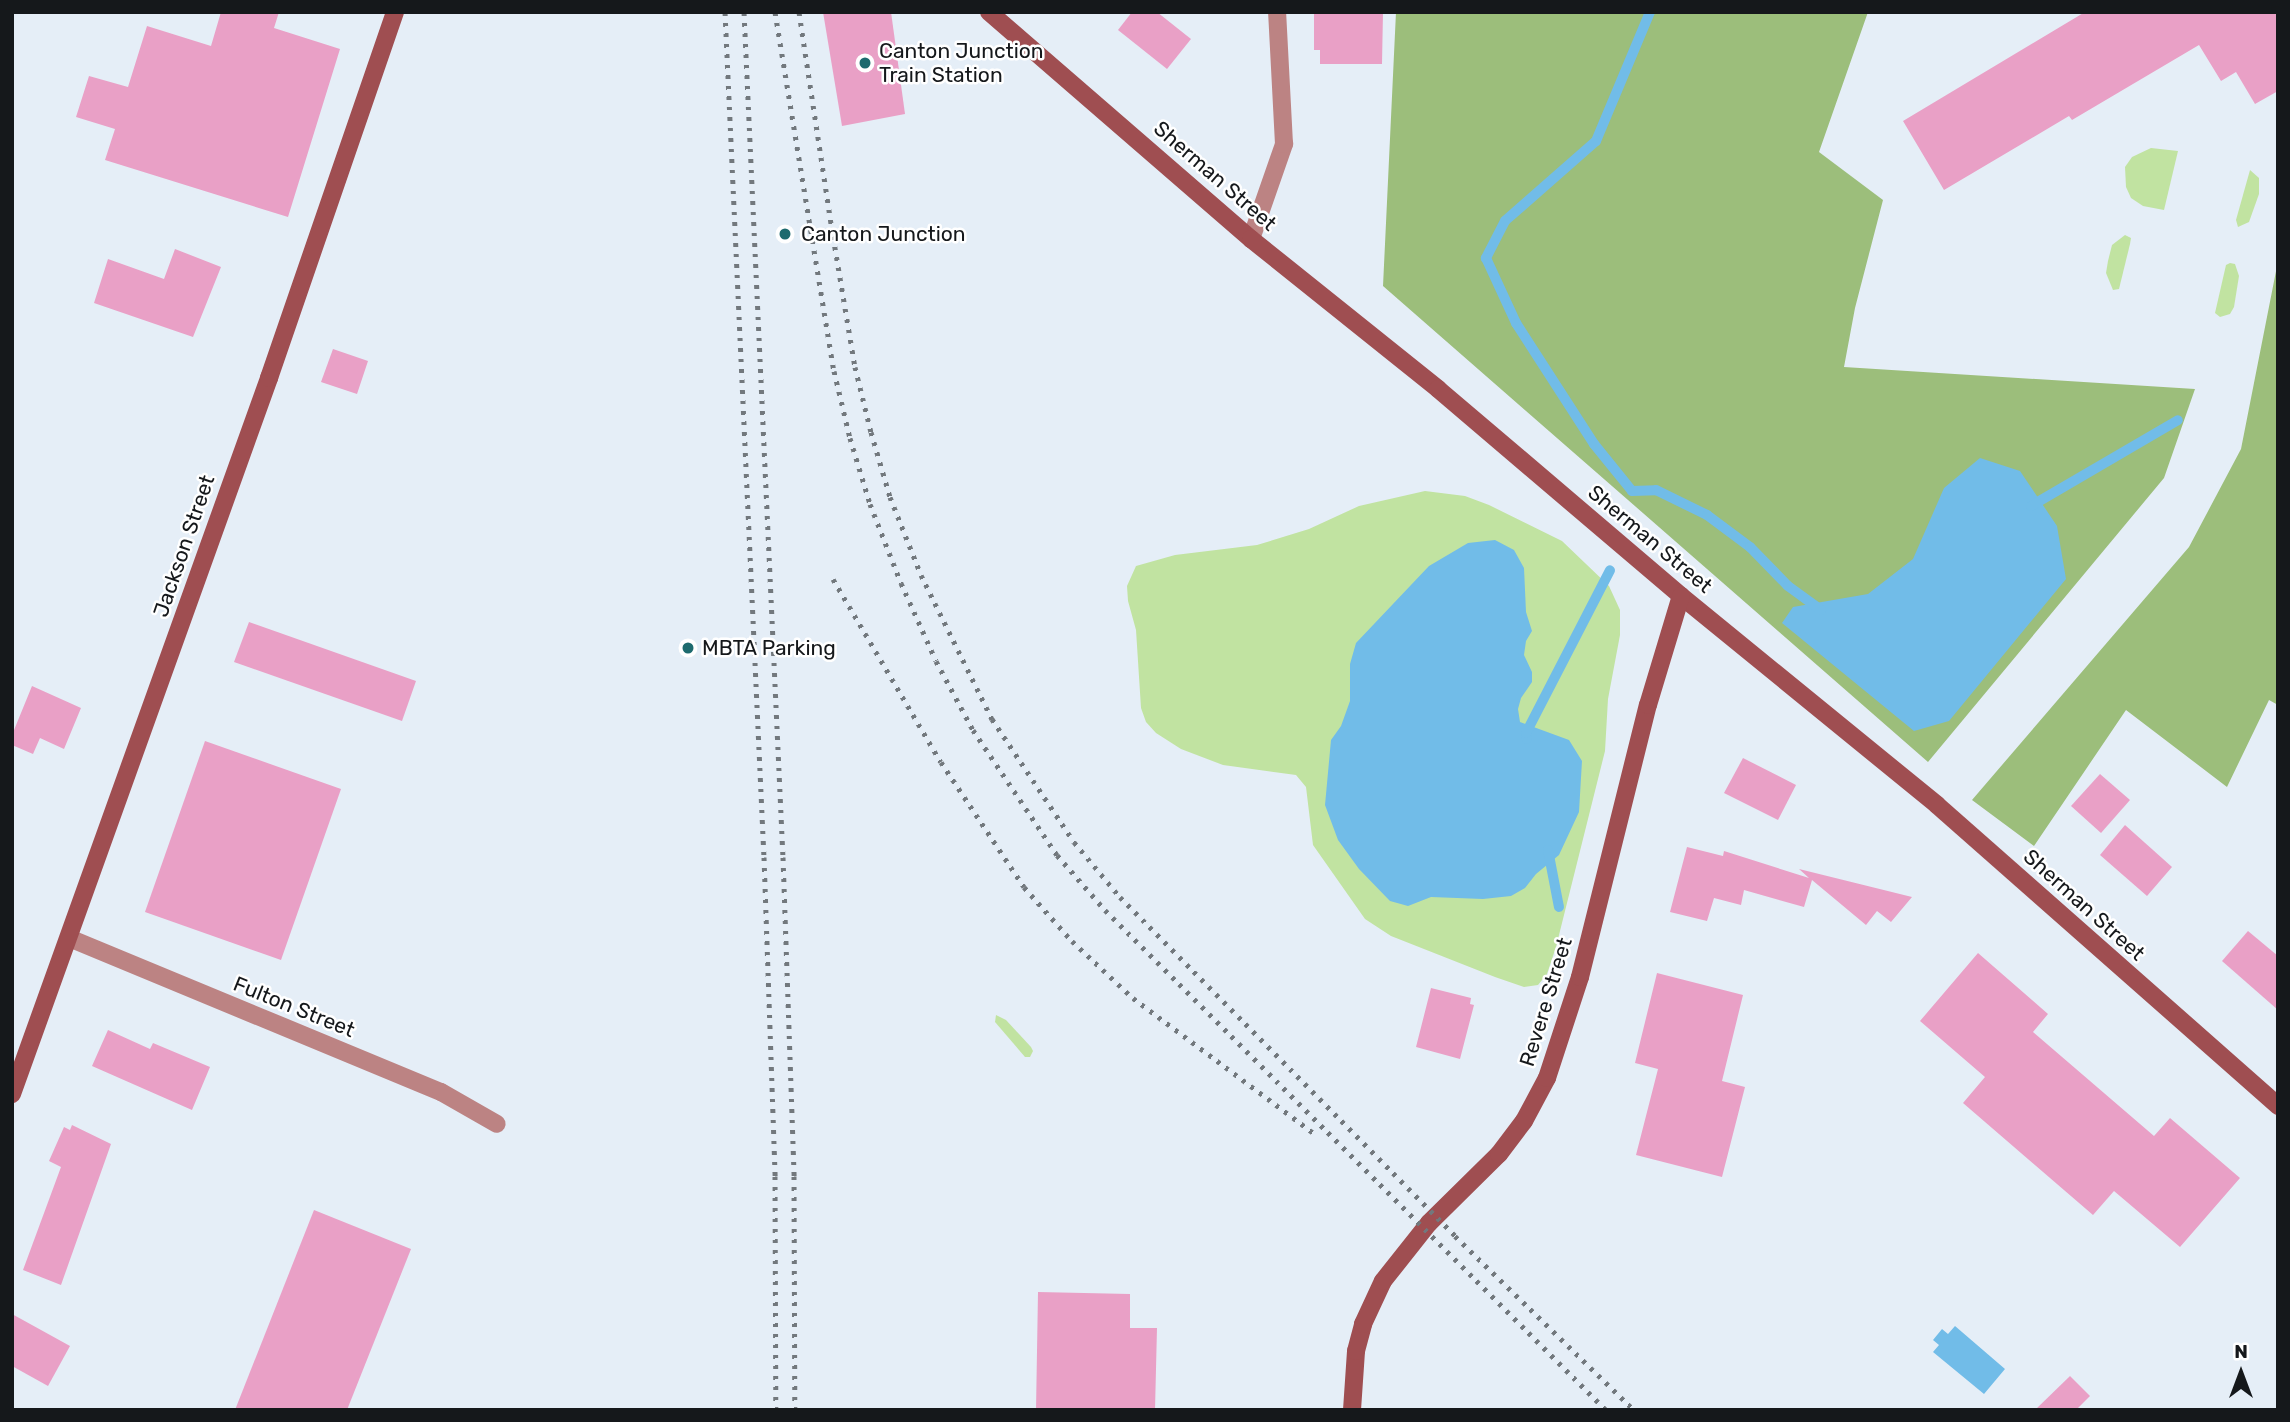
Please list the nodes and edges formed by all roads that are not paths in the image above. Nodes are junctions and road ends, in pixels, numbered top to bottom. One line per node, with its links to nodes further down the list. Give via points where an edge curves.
1 (395, 12): 6 (street, Jackson Street)
2 (989, 12): 4 (street, Sherman Street)
3 (1277, 12): 4 (street, via 1283,144)
4 (1251, 239): 5 (street, Sherman Street, via 1438,389)
5 (1681, 596): 8 (street, Sherman Street, via 1937,805); 10 (street, Revere Street, via 1645,718 1580,977 1547,1078 1524,1121 1499,1154 1429,1223 1382,1281 1356,1352)
6 (69, 938): 7 (street, Jackson Street); 9 (street, Fulton Street, via 441,1092)
7 (12, 1094)
8 (2278, 1106)
9 (497, 1124)
10 (1352, 1410)

